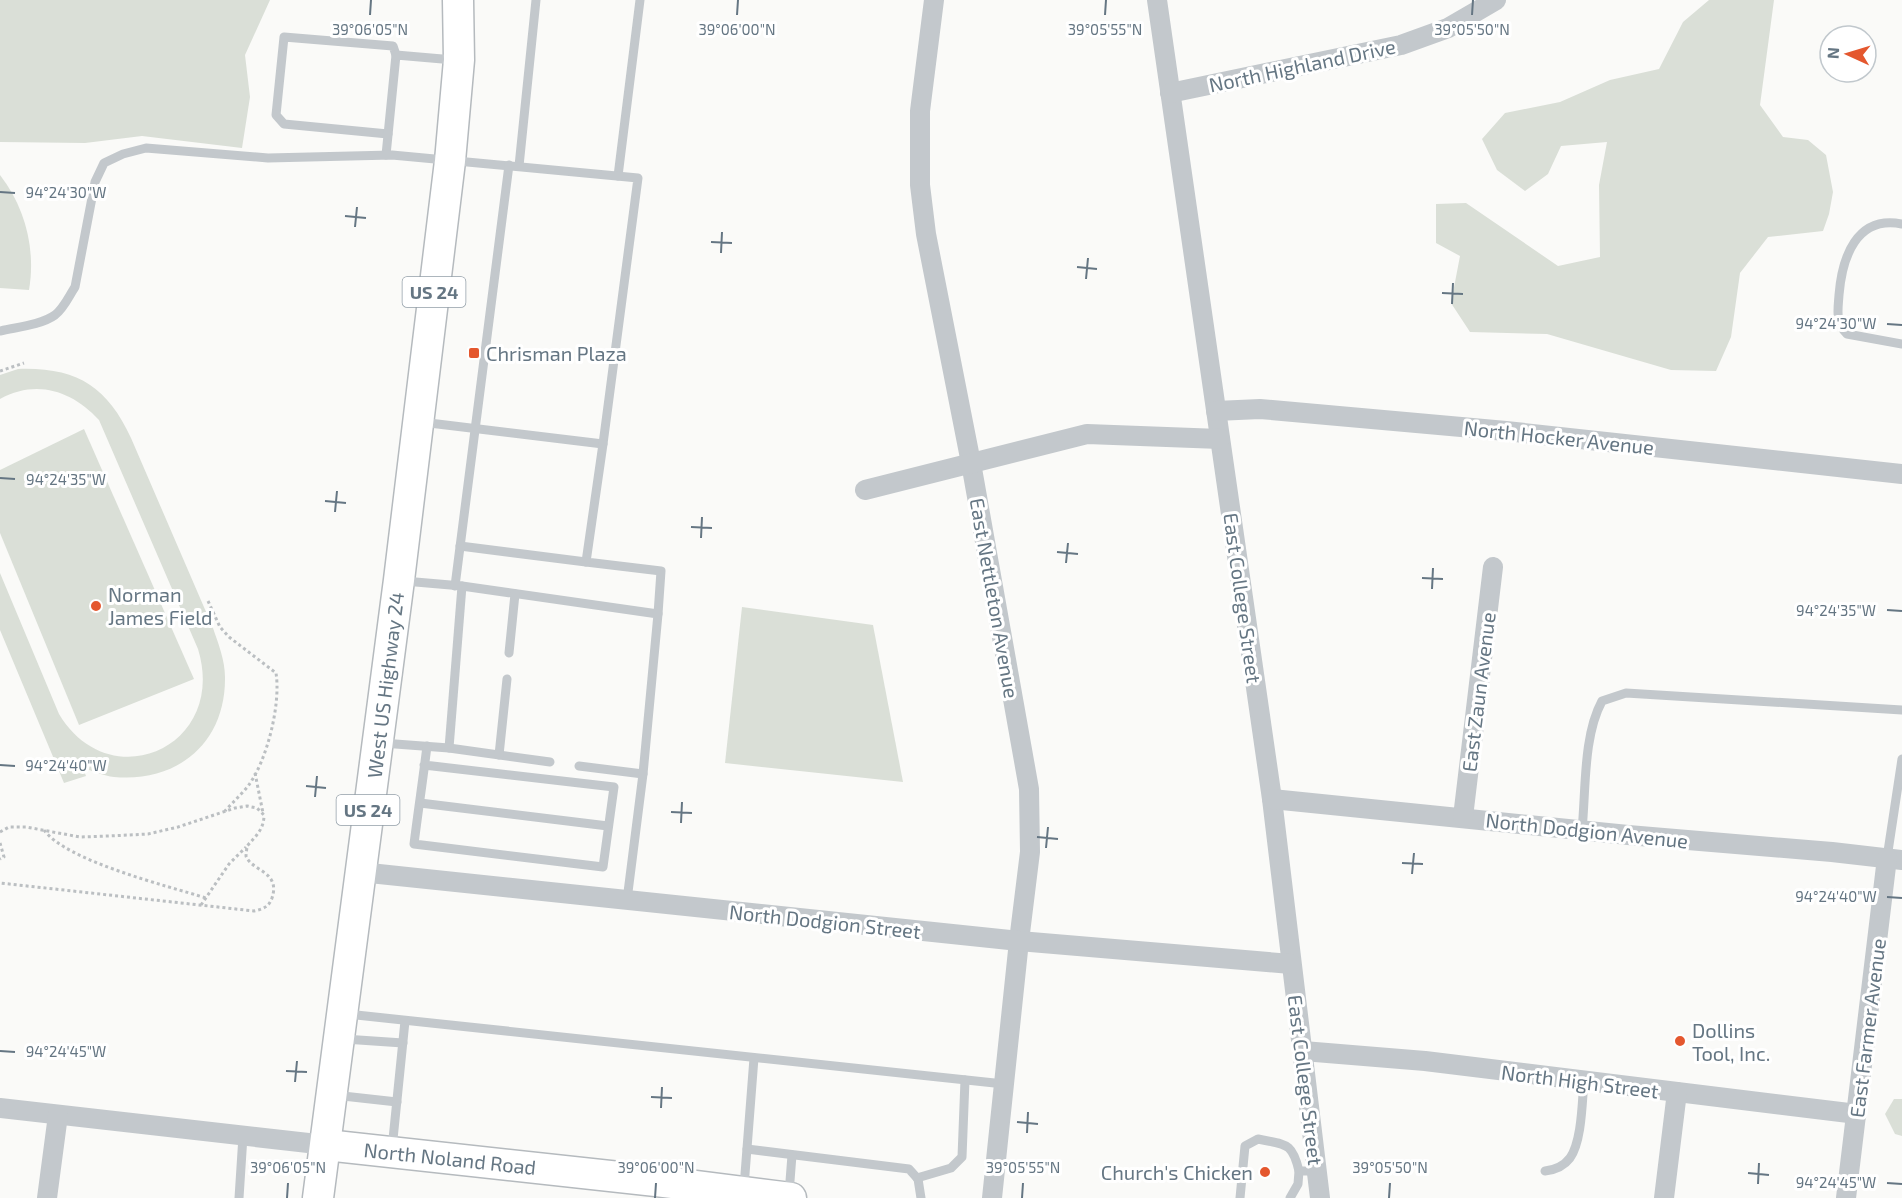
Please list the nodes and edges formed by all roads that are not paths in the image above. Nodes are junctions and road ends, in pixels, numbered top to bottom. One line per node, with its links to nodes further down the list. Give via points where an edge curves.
1 (458, 0): 8 (main road, US 24)
2 (536, 0): 13 (lane)
3 (640, 0): 14 (lane)
4 (934, 0): 23 (street, East Nettleton Avenue, via 920,111 920,185)
5 (1157, 0): 9 (street, East College Street)
6 (1496, 0): 9 (street, North Highland Drive, via 1448,28 1401,45)
7 (396, 56): 8 (lane); 10 (lane); 10 (lane, via 393,46 284,37 276,115 284,124)
8 (459, 60): 12 (main road, US 24)
9 (1170, 93): 18 (street, East College Street)
10 (388, 134): 11 (lane)
11 (386, 155): 12 (lane); 16 (lane, via 268,158 146,148 123,154 104,163 95,182 75,287 66,302 46,319)
12 (450, 161): 13 (lane); 19 (main road, US 24)
13 (514, 165): 14 (lane); 20 (lane)
14 (618, 176): 22 (lane, via 638,177)
15 (1902, 224): 17 (lane, via 1878,225 1862,233 1849,251 1841,274 1837,317 1847,334)
16 (0, 331)
17 (1902, 344)
18 (1216, 411): 21 (street, East College Street); 24 (street, North Hocker Avenue, via 1260,409 1506,431)
19 (418, 422): 20 (lane); 29 (main road, West US Highway 24 / US 24)
20 (475, 429): 22 (lane); 26 (lane)
21 (1220, 439): 23 (street, via 1087,434); 45 (street, East College Street)
22 (603, 444): 27 (lane)
23 (970, 463): 25 (street); 53 (street, East Nettleton Avenue, via 1029,789 1030,852)
24 (1902, 474)
25 (866, 490)
26 (460, 546): 27 (lane); 30 (lane)
27 (586, 562): 32 (lane, via 661,571)
28 (1493, 567): 47 (street, East Zaun Avenue)
29 (399, 580): 30 (lane); 36 (main road, West US Highway 24 / US 24)
30 (459, 586): 31 (lane); 38 (lane)
31 (515, 594): 32 (lane); 33 (lane)
32 (658, 614): 44 (lane)
33 (509, 653)
34 (507, 679): 39 (lane)
35 (1902, 710): 49 (lane, via 1626,693 1602,702 1594,717)
36 (377, 743): 37 (lane); 51 (main road, West US Highway 24 / US 24)
37 (427, 746): 38 (lane); 42 (lane)
38 (449, 748): 39 (lane)
39 (499, 755): 41 (lane)
40 (1902, 759): 50 (lane)
41 (550, 762)
42 (424, 765): 46 (lane); 48 (lane, via 614,787)
43 (579, 766): 44 (lane)
44 (644, 774): 52 (lane)
45 (1272, 799): 47 (street, North Dodgion Avenue); 54 (street, East College Street)
46 (420, 804): 48 (lane); 48 (lane, via 414,844 603,867)
47 (1463, 817): 49 (street, North Dodgion Avenue)
48 (608, 826)
49 (1582, 830): 50 (street, North Dodgion Avenue)
50 (1894, 859): 67 (street, East Farmer Avenue)
51 (360, 873): 52 (street, North Dodgion Street); 56 (main road, West US Highway 24 / US 24)
52 (627, 900): 53 (street, North Dodgion Street)
53 (1019, 941): 54 (street, North Dodgion Street); 62 (street, East Nettleton Avenue)
54 (1291, 964): 58 (street, East College Street)
55 (405, 1021): 56 (lane); 57 (lane); 59 (lane)
56 (340, 1026): 57 (lane); 64 (main road, West US Highway 24 / US 24)
57 (403, 1044): 65 (lane)
58 (1303, 1051): 61 (street, North High Street, via 1425,1061); 74 (street, East College Street)
59 (754, 1058): 60 (lane); 71 (lane)
60 (965, 1080): 62 (lane); 76 (lane, via 962,1157 951,1168)
61 (1584, 1081): 63 (street, North High Street); 75 (lane, via 1576,1145 1569,1159 1556,1169)
62 (1004, 1084): 84 (street, East Nettleton Avenue)
63 (1677, 1092): 67 (street, North High Street); 88 (street)
64 (332, 1095): 65 (lane); 70 (main road, West US Highway 24 / US 24)
65 (397, 1102): 72 (lane)
66 (0, 1108): 68 (street, North Noland Road)
67 (1857, 1114): 89 (street, East Farmer Avenue)
68 (58, 1115): 69 (street, North Noland Road); 79 (street)
69 (243, 1136): 70 (street, North Noland Road); 80 (lane)
70 (326, 1145): 72 (main road, North Noland Road); 81 (main road, West US Highway 24 / US 24)
71 (747, 1149): 73 (lane); 78 (lane)
72 (392, 1151): 77 (main road, North Noland Road)
73 (792, 1155): 76 (lane, via 909,1169); 82 (lane)
74 (1308, 1171): 85 (lane, via 1287,1145 1258,1139 1245,1146); 86 (lane); 87 (street, East College Street)
75 (1545, 1171)
76 (917, 1178): 83 (lane)
77 (655, 1190): 78 (main road, North Noland Road)
78 (743, 1192): 82 (main road, North Noland Road)
79 (47, 1198)
80 (239, 1198)
81 (318, 1198)
82 (790, 1198)
83 (921, 1198)
84 (992, 1198)
85 (1240, 1198)
86 (1290, 1198)
87 (1320, 1198)
88 (1664, 1198)
89 (1846, 1198)

